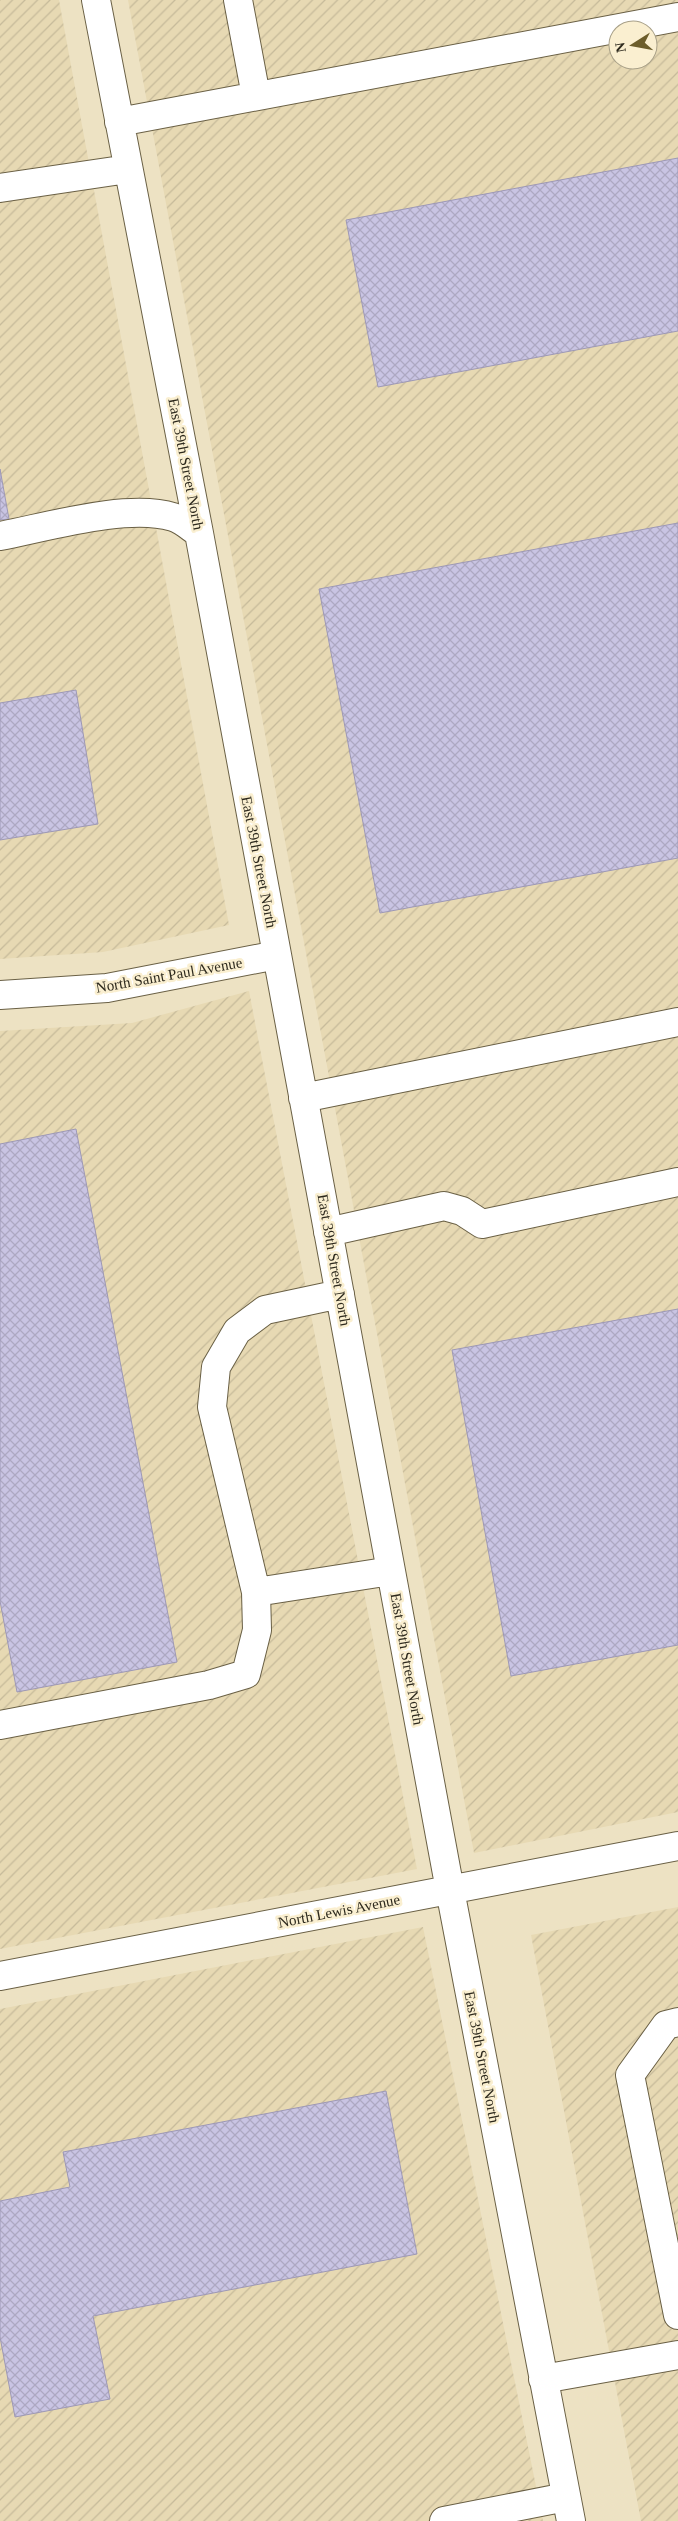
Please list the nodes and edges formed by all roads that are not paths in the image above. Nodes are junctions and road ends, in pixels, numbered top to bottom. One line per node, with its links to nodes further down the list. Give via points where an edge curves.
1 (96, 0): 5 (street, East 39th Street North)
2 (238, 0): 4 (street)
3 (678, 17): 4 (street)
4 (256, 96): 5 (street)
5 (119, 122): 6 (street, East 39th Street North)
6 (128, 168): 7 (street); 8 (street, East 39th Street North)
7 (0, 188)
8 (199, 534): 9 (street, via 174,517 141,512); 10 (street, East 39th Street North)
9 (0, 536)
10 (277, 955): 11 (street, North Saint Paul Avenue, via 107,988); 13 (street, East 39th Street North)
11 (0, 995)
12 (678, 1022): 13 (street)
13 (303, 1098): 15 (street, East 39th Street North)
14 (678, 1182): 15 (street, via 482,1224 462,1211 444,1206)
15 (328, 1232): 16 (street, East 39th Street North)
16 (340, 1294): 17 (street, East 39th Street North); 18 (street, via 265,1310 237,1331 216,1367 212,1407)
17 (391, 1571): 18 (street); 21 (street, East 39th Street North)
18 (256, 1592): 19 (street, via 257,1630 246,1674 210,1685)
19 (0, 1725)
20 (678, 1846): 21 (street, North Lewis Avenue)
21 (450, 1890): 22 (street, North Lewis Avenue); 26 (street, East 39th Street North)
22 (0, 1976)
23 (678, 2022): 24 (street, via 666,2025 630,2076)
24 (678, 2315)
25 (678, 2355): 26 (street)
26 (543, 2379): 27 (street, East 39th Street North)
27 (569, 2509): 28 (street)
28 (444, 2521)

